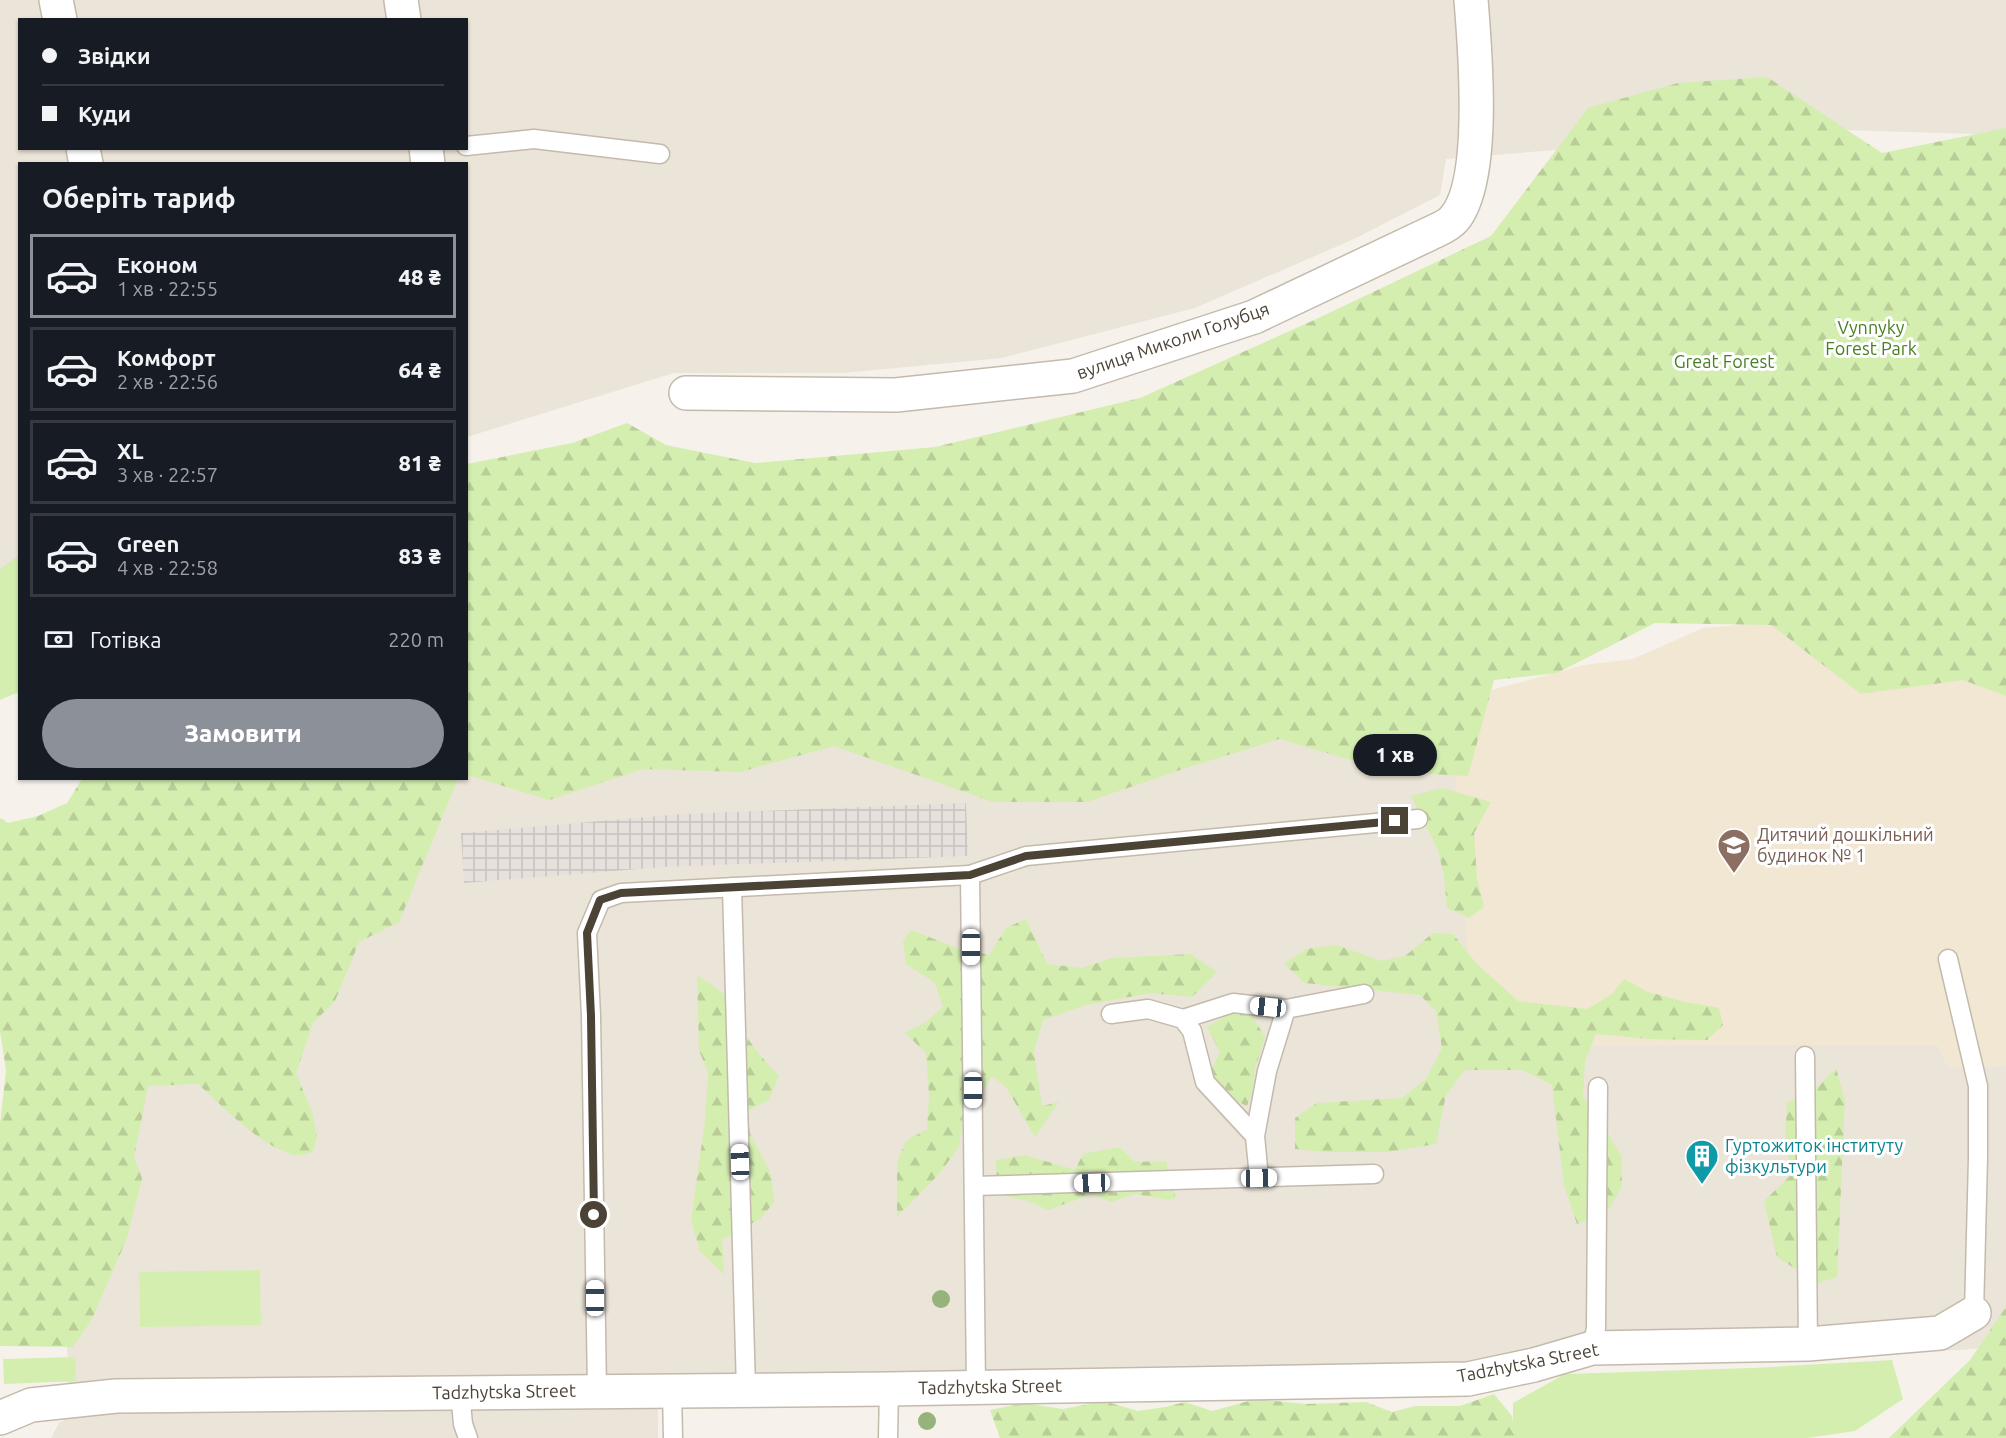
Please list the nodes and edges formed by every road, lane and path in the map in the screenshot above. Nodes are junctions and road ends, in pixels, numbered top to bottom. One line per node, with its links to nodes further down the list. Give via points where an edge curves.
1 (56, 0): 4 (street)
2 (401, 0): 5 (street)
3 (1471, 0): 8 (street, вулиця Миколи Голубця, via 1475,140 1467,198 1453,221 1429,234 1254,317 1073,376 896,395)
4 (60, 18)
5 (404, 18)
6 (468, 146): 7 (lane, via 534,139)
7 (660, 154)
8 (686, 393)
9 (1418, 819): 10 (lane, via 1026,856)
10 (970, 875): 11 (lane); 22 (lane)
11 (732, 887): 28 (lane); 29 (lane, via 621,893 600,900 587,933)
12 (1948, 959): 23 (lane, via 1978,1086)
13 (1364, 994): 14 (lane)
14 (1286, 1009): 16 (lane, via 1233,1003); 19 (lane, via 1267,1071)
15 (1111, 1014): 16 (lane, via 1148,1009)
16 (1183, 1019): 19 (lane, via 1192,1031 1205,1082)
17 (1805, 1056): 24 (lane)
18 (1598, 1088): 25 (lane, via 1596,1328)
19 (1255, 1136): 21 (lane)
20 (1374, 1174): 21 (lane)
21 (1259, 1178): 22 (lane)
22 (974, 1186): 26 (lane)
23 (1974, 1313): 24 (street, Tadzhytska Street, via 1940,1333)
24 (1808, 1344): 25 (street, Tadzhytska Street)
25 (1592, 1348): 26 (street, Tadzhytska Street, via 1468,1379)
26 (976, 1387): 27 (street, Tadzhytska Street)
27 (889, 1389): 28 (street, Tadzhytska Street); 35 (lane)
28 (746, 1390): 30 (street, Tadzhytska Street)
29 (597, 1391): 30 (street, Tadzhytska Street); 31 (street, Tadzhytska Street)
30 (672, 1391): 34 (lane)
31 (460, 1392): 32 (street, Tadzhytska Street, via 90,1398 31,1405); 33 (lane, via 462,1424)
32 (0, 1418)
33 (468, 1438)
34 (673, 1438)
35 (888, 1438)

